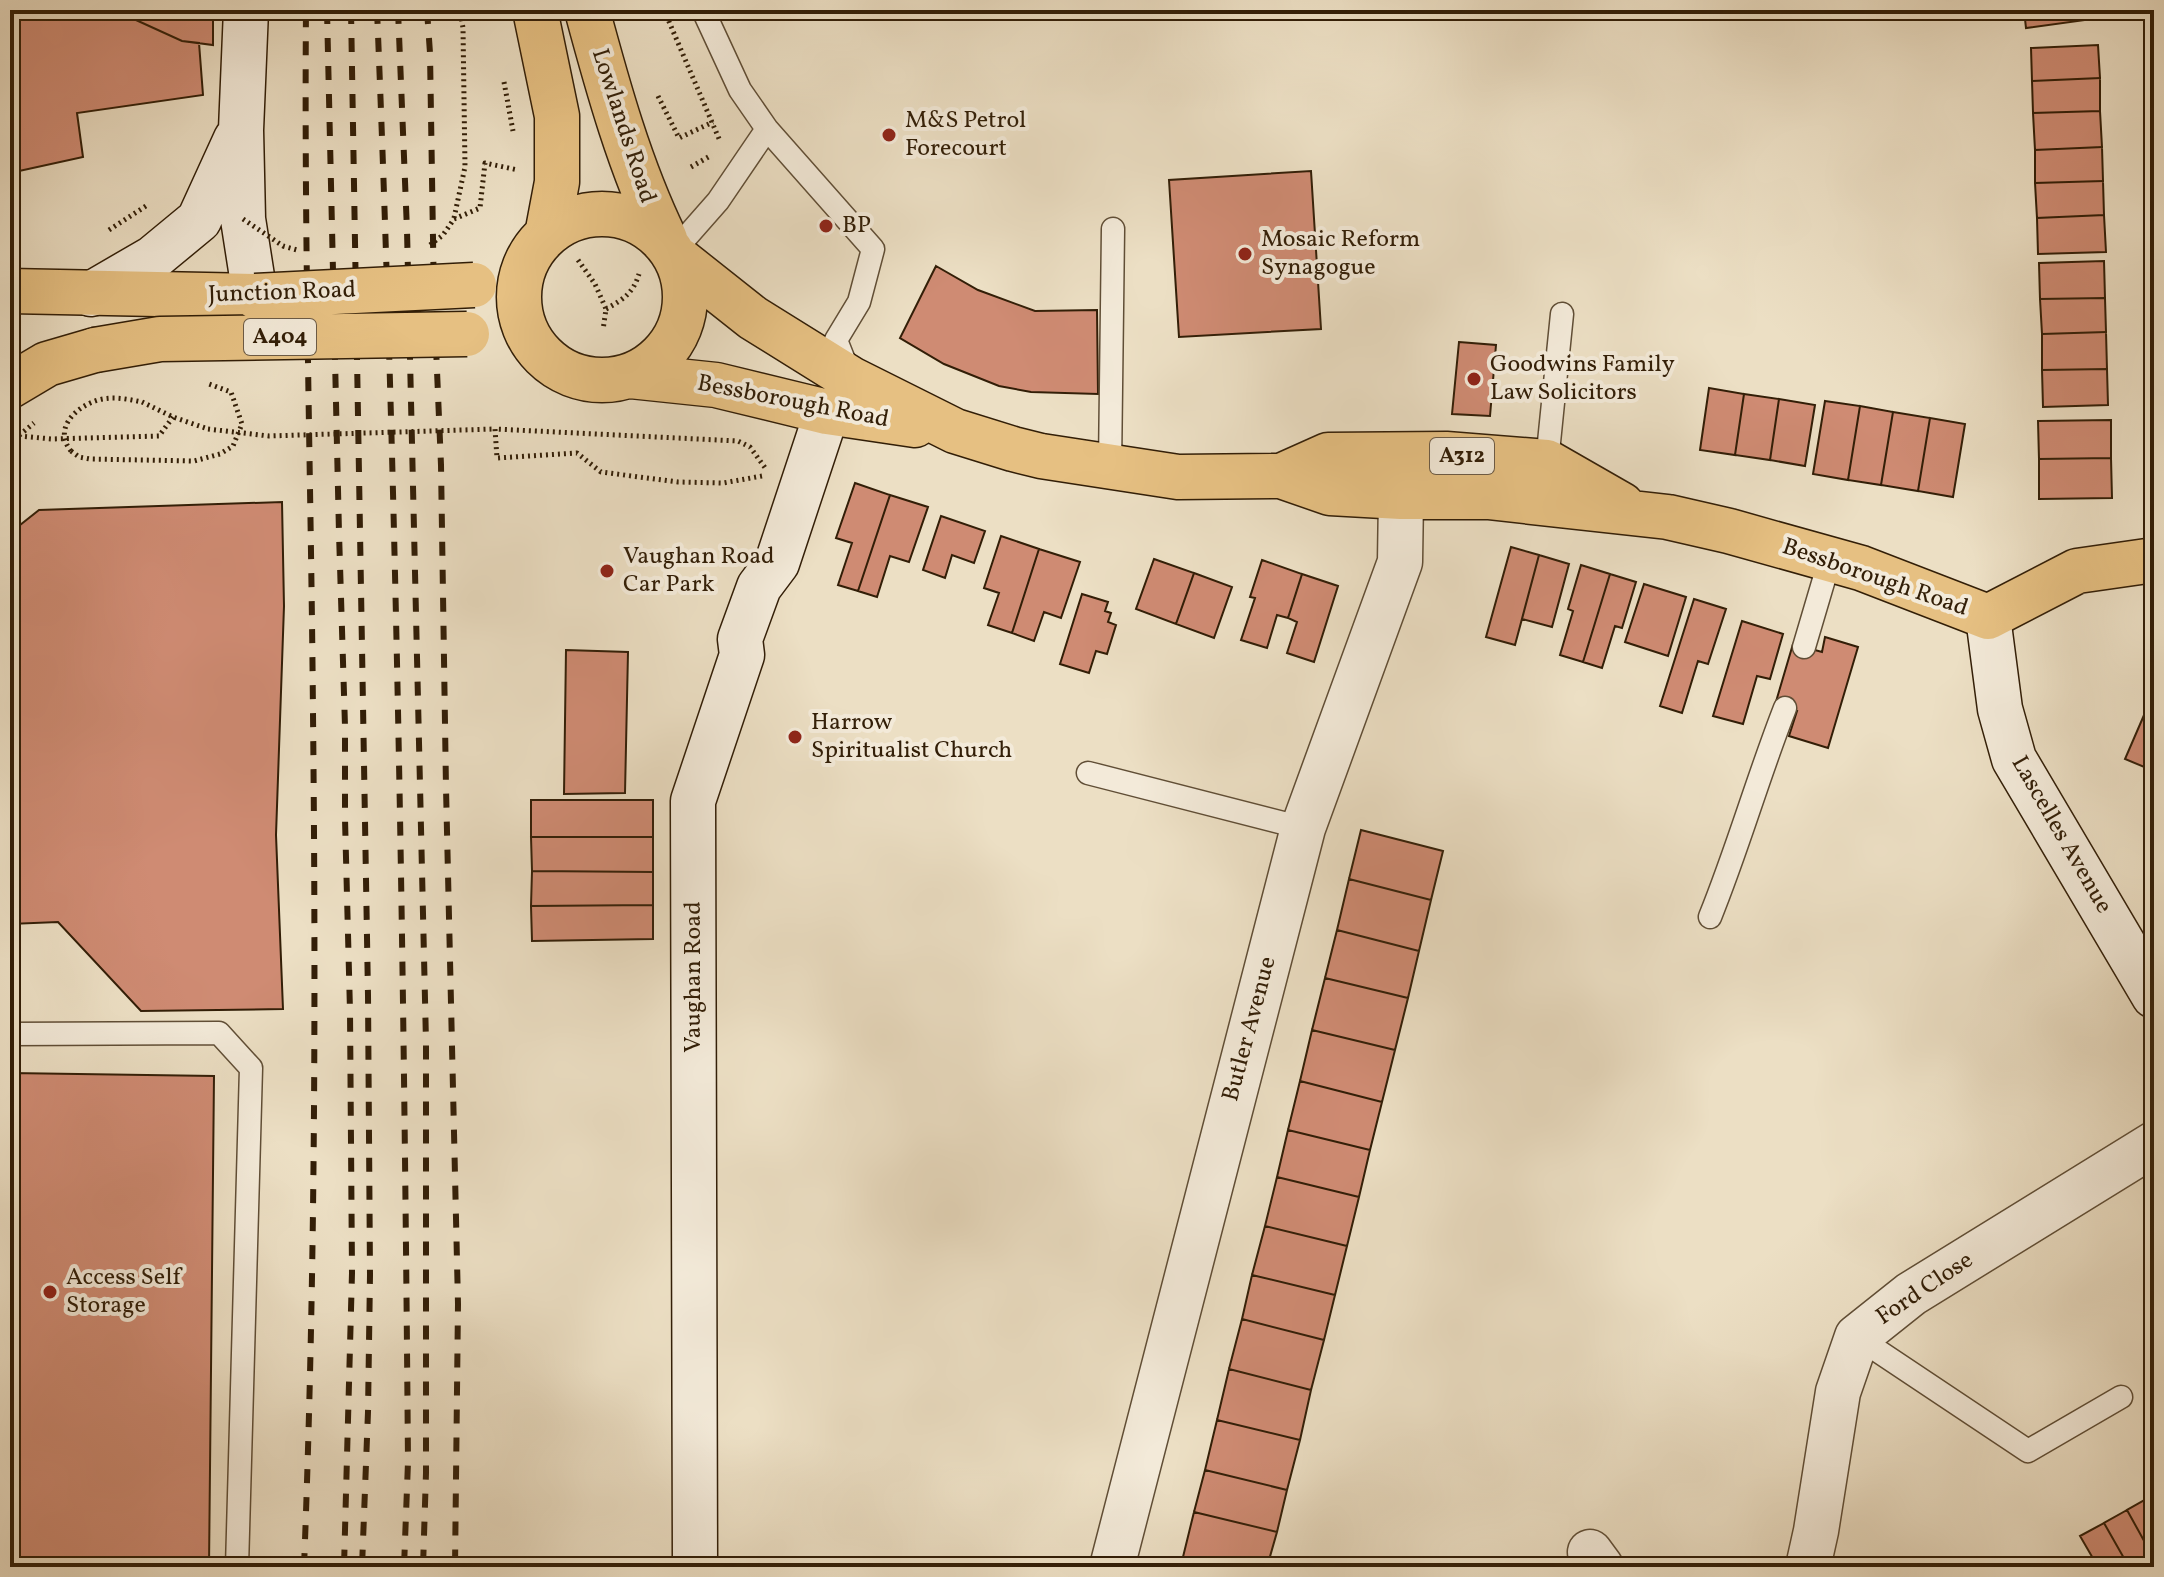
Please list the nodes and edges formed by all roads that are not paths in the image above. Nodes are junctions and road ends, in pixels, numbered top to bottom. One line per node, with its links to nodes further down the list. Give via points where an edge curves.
1 (246, 10): 6 (street)
2 (535, 10): 8 (main road, via 557,116)
3 (587, 10): 9 (main road, Lowlands Road)
4 (703, 10): 5 (lane, via 740,90)
5 (767, 129): 9 (lane, via 718,201); 17 (lane, via 873,249 859,302 836,340)
6 (241, 130): 11 (street, via 199,220 153,258); 12 (street, via 243,219)
7 (1113, 229): 19 (lane)
8 (554, 245): 9 (main road, Bessborough Road, via 561,223 608,212 640,221); 12 (main road, Junction Road / A404, bridge, via 474,285); 14 (main road, via 522,268 524,328)
9 (665, 256): 15 (main road, via 685,296 680,325 654,363); 17 (main road, Bessborough Road, via 753,318)
10 (10, 291): 11 (main road, Junction Road / A404)
11 (91, 294): 12 (main road, Junction Road / A404)
12 (255, 296)
13 (1562, 314): 18 (lane)
14 (538, 353): 15 (main road, Bessborough Road, via 571,376 602,382); 16 (main road, Junction Road / A404, bridge, via 467,334 160,339 47,364)
15 (630, 376): 17 (main road, Bessborough Road)
16 (10, 386)
17 (839, 395): 19 (main road, Bessborough Road / A312, via 1013,449); 37 (street, Vaughan Road, via 777,563 759,587 740,639 742,655 693,801)
18 (1547, 462): 20 (main road, Bessborough Road / A312, via 1446,454 1328,455); 22 (main road, Bessborough Road / A312)
19 (1110, 466): 20 (main road, Bessborough Road / A312, via 1178,477)
20 (1281, 476): 21 (main road, Bessborough Road / A312, via 1330,493)
21 (1401, 497): 22 (main road, Bessborough Road / A312, via 1488,497); 29 (street, Butler Avenue, via 1400,562)
22 (1635, 512): 23 (main road, Bessborough Road / A312)
23 (1830, 559): 25 (main road, Bessborough Road / A312); 26 (lane)
24 (2154, 560): 25 (main road, Bessborough Road, via 2077,571)
25 (1988, 617): 31 (street, Lascelles Avenue, via 2000,709 2014,759)
26 (1804, 647)
27 (1785, 708): 30 (lane)
28 (1088, 773): 29 (lane)
29 (1303, 828): 38 (street, Butler Avenue)
30 (1710, 917)
31 (2154, 996)
32 (10, 1034): 36 (lane, via 219,1033 251,1068)
33 (2154, 1144): 34 (street, Ford Close, via 1911,1294)
34 (1857, 1337): 35 (lane, via 2028,1451); 39 (street, Ford Close, via 1838,1392)
35 (2121, 1397)
36 (237, 1567)
37 (695, 1567)
38 (1112, 1567)
39 (1808, 1567)

